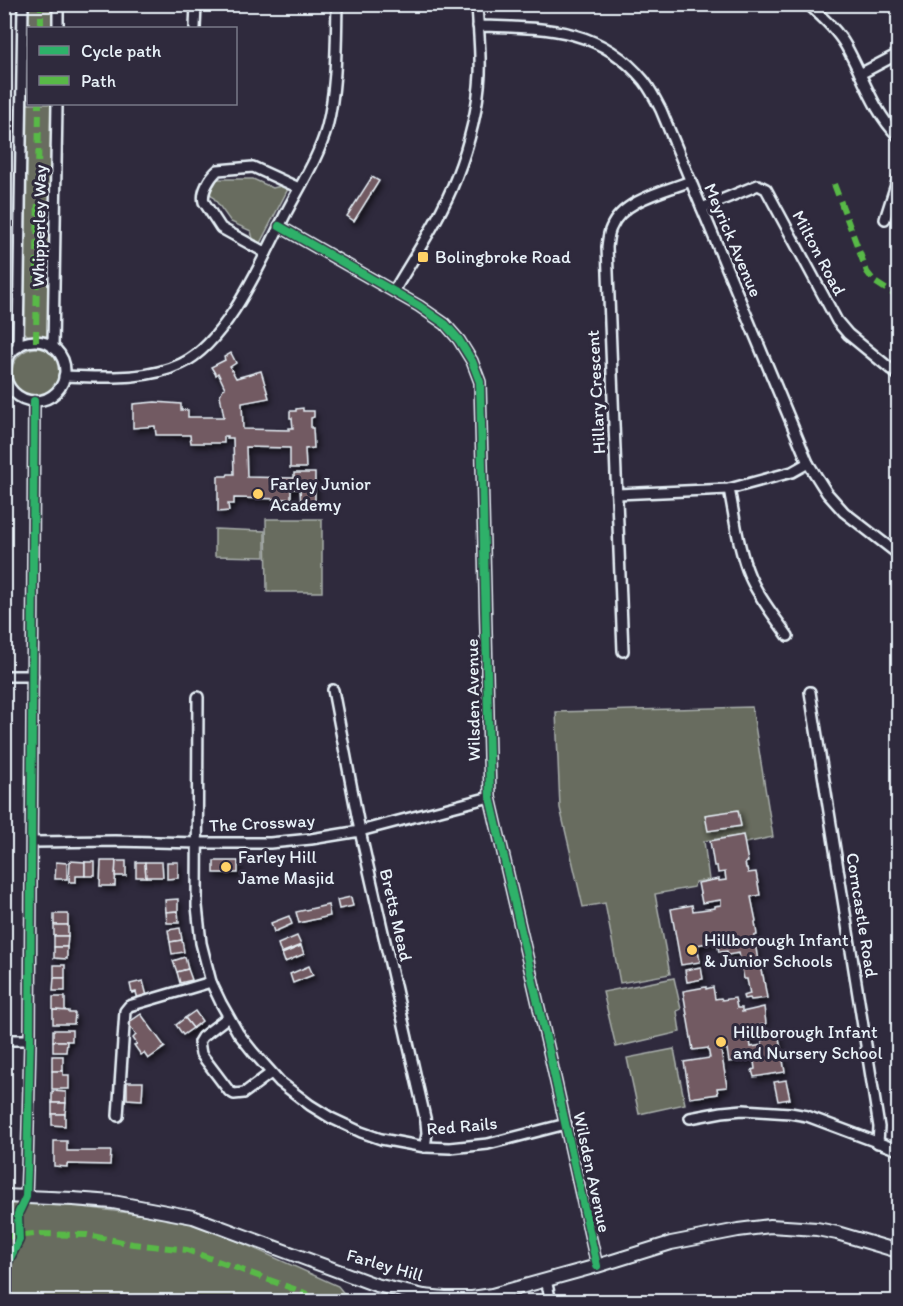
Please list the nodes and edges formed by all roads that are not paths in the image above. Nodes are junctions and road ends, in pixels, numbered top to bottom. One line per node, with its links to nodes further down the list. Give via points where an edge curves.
1 (23, 4): 22 (street, Whipperley Way)
2 (58, 4): 8 (street)
3 (196, 4): 9 (street)
4 (337, 4): 16 (street, via 335,81 327,128)
5 (477, 4): 7 (street)
6 (808, 4): 11 (street, via 845,44)
7 (478, 26): 15 (street, Meyrick Avenue, via 542,28 595,41 612,51 646,83); 21 (street, via 480,74 469,137 439,213)
8 (58, 27)
9 (195, 27)
10 (898, 54): 11 (street)
11 (860, 74): 13 (street, via 875,106)
12 (57, 105): 23 (street, Whipperley Way)
13 (898, 136)
14 (898, 178): 18 (street)
15 (691, 181): 17 (street, Meyrick Avenue); 30 (street, Hillary Crescent, via 635,202 610,229 606,247)
16 (299, 188): 19 (street); 20 (street, via 253,167 218,170 203,193 204,202 221,228)
17 (702, 208): 25 (street, Milton Road, via 758,185 766,189 837,321); 28 (street, Meyrick Avenue)
18 (885, 219)
19 (279, 226): 20 (street); 21 (street, Wilsden Avenue)
20 (266, 253): 26 (street, via 237,305 210,342 182,364 148,375)
21 (394, 291): 39 (street, Wilsden Avenue, via 445,324 472,361 480,382)
22 (18, 347): 23 (street, via 36,342); 24 (street)
23 (54, 348): 26 (street, via 63,361)
24 (5, 369): 27 (street, via 16,395)
25 (898, 375)
26 (64, 376): 27 (street, via 57,392)
27 (34, 401): 35 (street)
28 (808, 463): 29 (street, via 792,472); 31 (street, Meyrick Avenue, via 844,512)
29 (729, 489): 30 (street); 32 (street, via 750,576)
30 (617, 494): 33 (street, Hillary Crescent)
31 (898, 554)
32 (788, 636)
33 (623, 651)
34 (4, 676): 35 (street)
35 (33, 676): 41 (street)
36 (333, 690): 40 (street, Bretts Mead)
37 (810, 692): 51 (street, Corncastle Road, via 879,1126)
38 (198, 698): 42 (street, Red Rails)
39 (490, 797): 40 (street, The Crossway); 50 (street, Wilsden Avenue)
40 (360, 831): 42 (street, The Crossway, via 270,843); 52 (street, Bretts Mead, via 426,1122)
41 (32, 842): 42 (street, The Crossway); 46 (street)
42 (198, 843): 43 (street, Red Rails, via 201,943)
43 (211, 982): 44 (street, Red Rails); 48 (street, via 129,1006 125,1011)
44 (228, 1017): 47 (street, Red Rails); 47 (street, via 202,1037 201,1054 234,1094 244,1093)
45 (4, 1040): 46 (street)
46 (30, 1040): 55 (street)
47 (271, 1073): 52 (street, Red Rails, via 332,1119 371,1136)
48 (118, 1116)
49 (690, 1118): 51 (street, via 743,1110 790,1113)
50 (566, 1124): 52 (street, Red Rails, via 488,1144); 57 (street, Wilsden Avenue)
51 (878, 1143): 53 (street)
52 (425, 1148)
53 (898, 1150)
54 (4, 1196): 55 (main road, Farley Hill)
55 (26, 1197): 58 (main road, Farley Hill, via 113,1203 193,1216 376,1285 424,1296 472,1298)
56 (898, 1251): 57 (main road, Farley Hill, via 817,1229 770,1226 671,1242)
57 (597, 1266): 58 (main road, Farley Hill)
58 (546, 1280): 59 (street)
59 (551, 1302)

